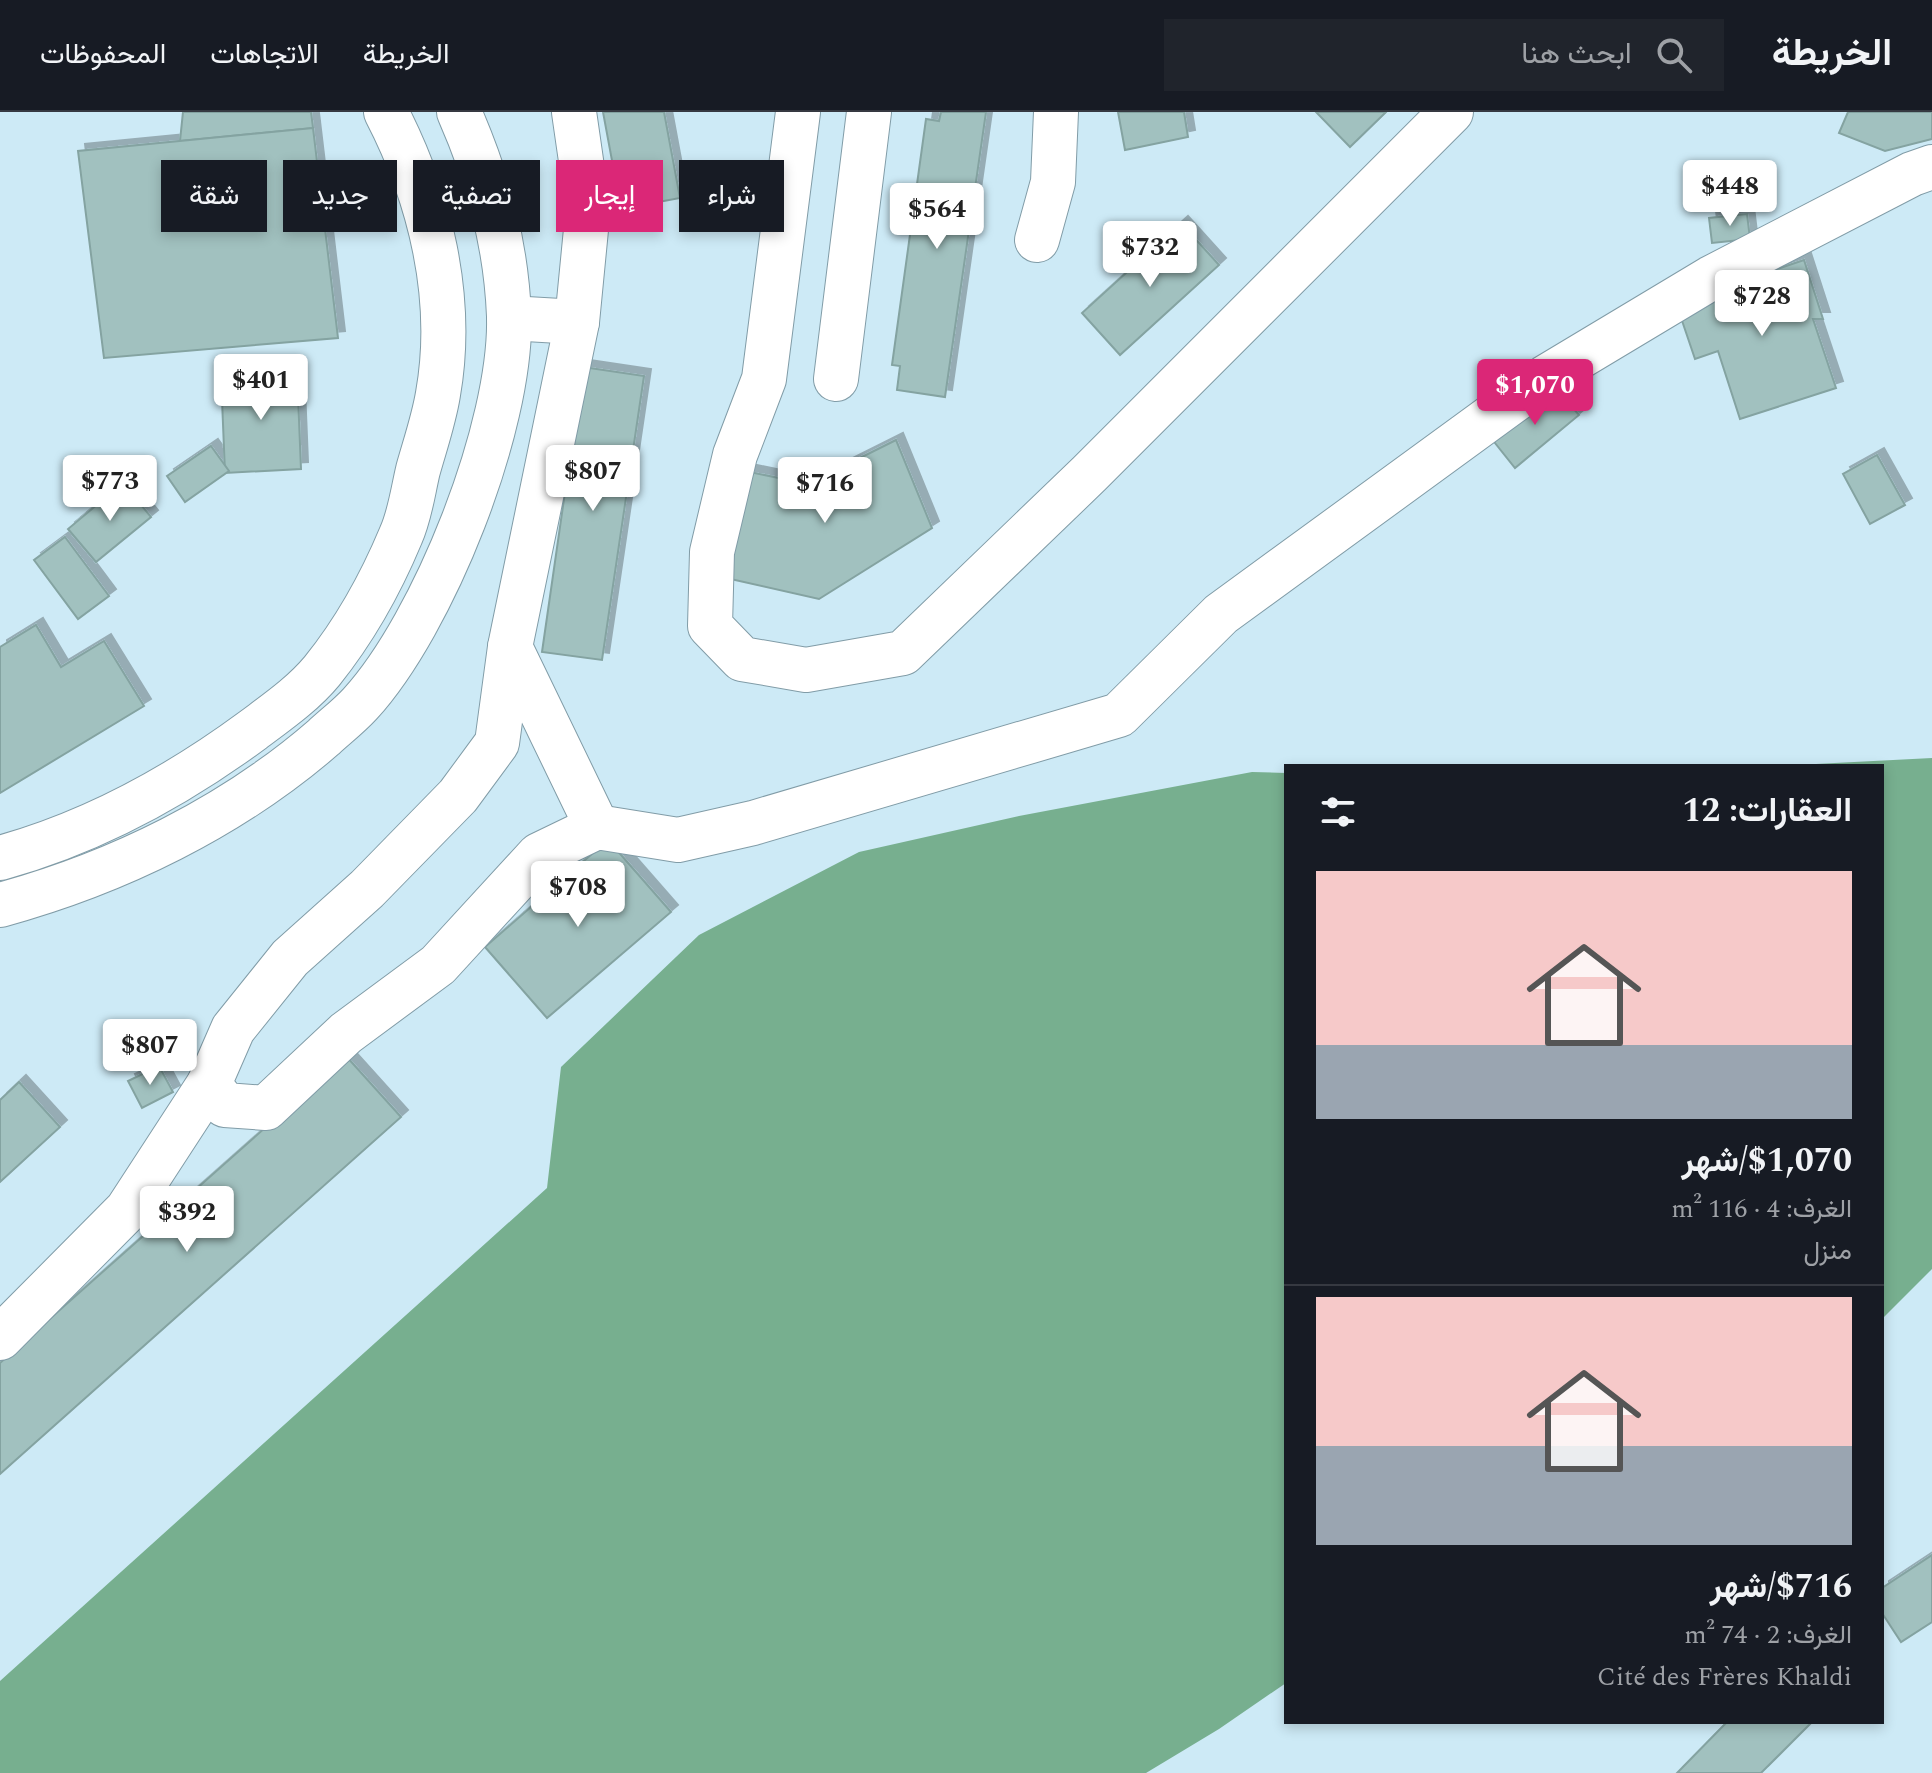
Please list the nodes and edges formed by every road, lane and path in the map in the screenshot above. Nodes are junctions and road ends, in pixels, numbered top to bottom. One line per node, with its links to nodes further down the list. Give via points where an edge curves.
1 (386, 112): 15 (street, via 407,153 427,213 443,323 438,393 402,533 357,623 320,673 236,743 109,818)
2 (459, 112): 10 (street, via 482,165 503,249)
3 (574, 112): 11 (street, via 588,209)
4 (798, 112): 7 (street, via 764,379 735,455 712,552 710,626 742,659 806,670 903,653)
5 (869, 112): 12 (street)
6 (1056, 112): 9 (street, via 1053,182)
7 (1451, 112)
8 (1932, 167): 14 (street, via 1711,278 1546,377 1221,614 1119,715 753,823 678,840)
9 (1037, 240)
10 (509, 318): 11 (street); 16 (street, via 502,386 470,500 442,571 397,657 359,706 299,758 221,813 120,863)
11 (577, 322): 13 (street)
12 (836, 379)
13 (510, 647): 14 (street); 17 (street, via 497,743 458,796 290,958 233,1029)
14 (597, 827): 17 (street, via 539,855 438,965 346,1033 266,1108 225,1105)
15 (0, 858)
16 (0, 905)
17 (209, 1084): 18 (street, via 127,1210)
18 (0, 1338)

